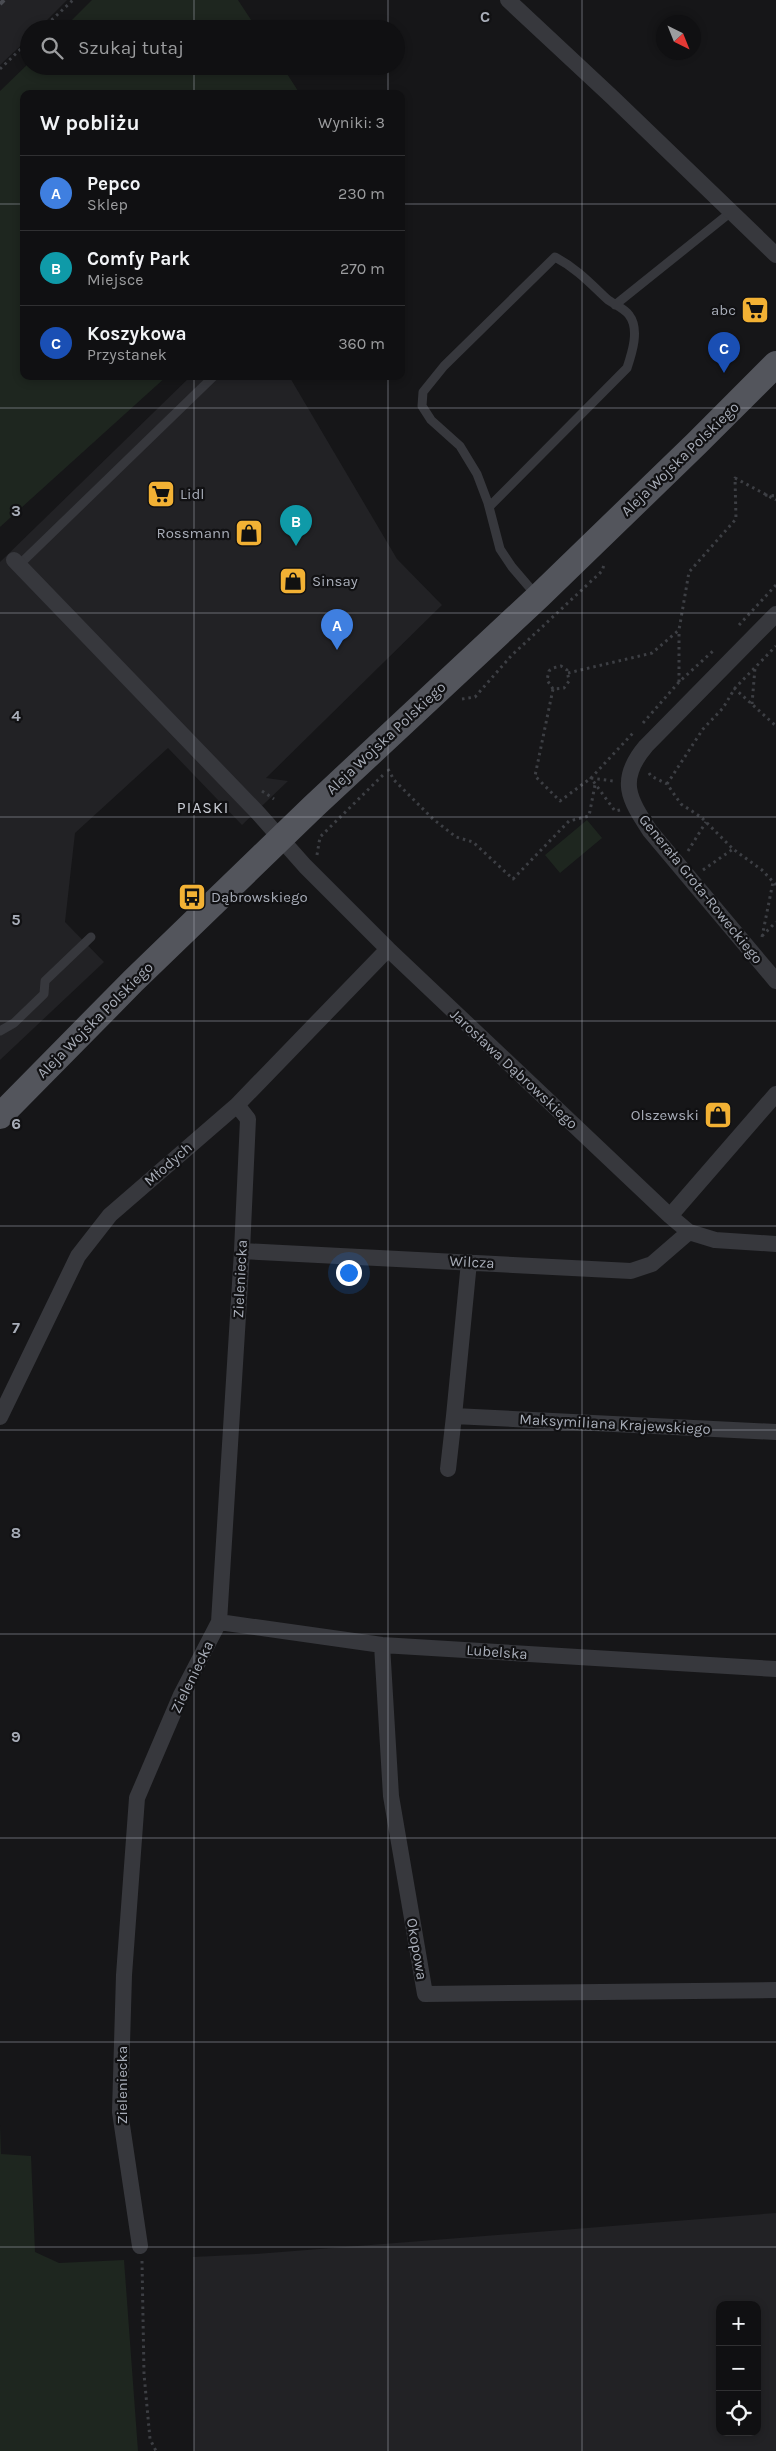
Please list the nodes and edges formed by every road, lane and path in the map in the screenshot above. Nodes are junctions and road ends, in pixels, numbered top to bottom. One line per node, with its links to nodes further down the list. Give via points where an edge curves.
1 (73, 0): 3 (path)
2 (508, 0): 6 (street)
3 (52, 20)
4 (20, 50): 5 (path)
5 (0, 69)
6 (731, 212): 7 (street); 8 (lane)
7 (775, 252)
8 (615, 305): 14 (lane, via 629,315 634,330 634,347 628,368); 14 (lane, via 575,268 555,257 444,366 423,392 422,406 460,446 477,474)
9 (776, 364): 17 (main road, Aleja Wojska Polskiego)
10 (210, 380): 15 (lane)
11 (762, 494): 12 (path); 13 (path); 19 (path, via 734,479 736,519 689,572)
12 (776, 496)
13 (776, 500)
14 (489, 507): 17 (lane, via 500,549)
15 (16, 563): 37 (street, Jarosława Dąbrowskiego)
16 (604, 563): 27 (path, via 602,571 511,656 490,683 475,697)
17 (538, 597): 37 (main road, Aleja Wojska Polskiego)
18 (776, 614): 22 (street)
19 (679, 630): 23 (path, via 652,653); 24 (path)
20 (776, 646): 21 (path)
21 (755, 667): 25 (path); 28 (path)
22 (718, 672): 25 (path); 30 (street)
23 (568, 673): 26 (path, via 568,685); 26 (path, via 561,666 549,671 547,680)
24 (679, 682)
25 (734, 688): 28 (path); 35 (path)
26 (554, 689): 33 (path, via 535,776 560,800 591,778)
27 (459, 699)
28 (752, 705): 29 (path)
29 (776, 726)
30 (639, 753): 33 (street); 35 (path, via 651,776)
31 (395, 762): 32 (path)
32 (388, 769): 34 (path, via 394,780 433,819 456,837 472,842 514,880 569,821 588,816); 40 (path, via 320,837 319,854)
33 (628, 783): 39 (street, Generała Grota-Roweckiego, via 633,805)
34 (595, 784)
35 (667, 784): 36 (path, via 681,804)
36 (706, 822): 38 (path); 39 (path)
37 (281, 839): 40 (street, Jarosława Dąbrowskiego); 52 (main road, Aleja Wojska Polskiego, via 133,981)
38 (733, 849): 41 (path); 42 (path)
39 (679, 865): 41 (street, Generała Grota-Roweckiego)
40 (305, 866): 46 (street, Jarosława Dąbrowskiego)
41 (691, 879): 47 (street, Generała Grota-Roweckiego)
42 (774, 883): 44 (path)
43 (776, 922): 44 (path)
44 (762, 936): 47 (path)
45 (91, 937): 49 (lane, via 45,981 44,994)
46 (388, 948): 51 (street, Młodych); 53 (street, Jarosława Dąbrowskiego)
47 (749, 949): 48 (street, Generała Grota-Roweckiego)
48 (776, 981)
49 (1, 1029)
50 (776, 1094): 53 (street)
51 (238, 1104): 56 (street, Zieleniecka, via 248,1119); 59 (street, Młodych, via 110,1214 78,1256)
52 (0, 1116)
53 (670, 1216): 54 (street, Jarosława Dąbrowskiego)
54 (689, 1232): 55 (street, Jarosława Dąbrowskiego, via 715,1240); 57 (street, Wilcza, via 652,1264 631,1271)
55 (776, 1244)
56 (242, 1251): 57 (street, Wilcza); 62 (street, Zieleniecka)
57 (469, 1262): 58 (street)
58 (454, 1416): 60 (street, Maksymiliana Krajewskiego); 61 (street)
59 (0, 1417)
60 (776, 1432)
61 (448, 1469)
62 (219, 1622): 63 (street, Lubelska); 66 (street, Zieleniecka, via 181,1695 138,1798 124,1975 120,2112)
63 (382, 1645): 64 (street, Lubelska); 65 (street, Okopowa, via 391,1796 425,1994)
64 (776, 1669)
65 (776, 1990)
66 (140, 2246): 67 (path, via 144,2276 144,2374 150,2439)
67 (156, 2451)

